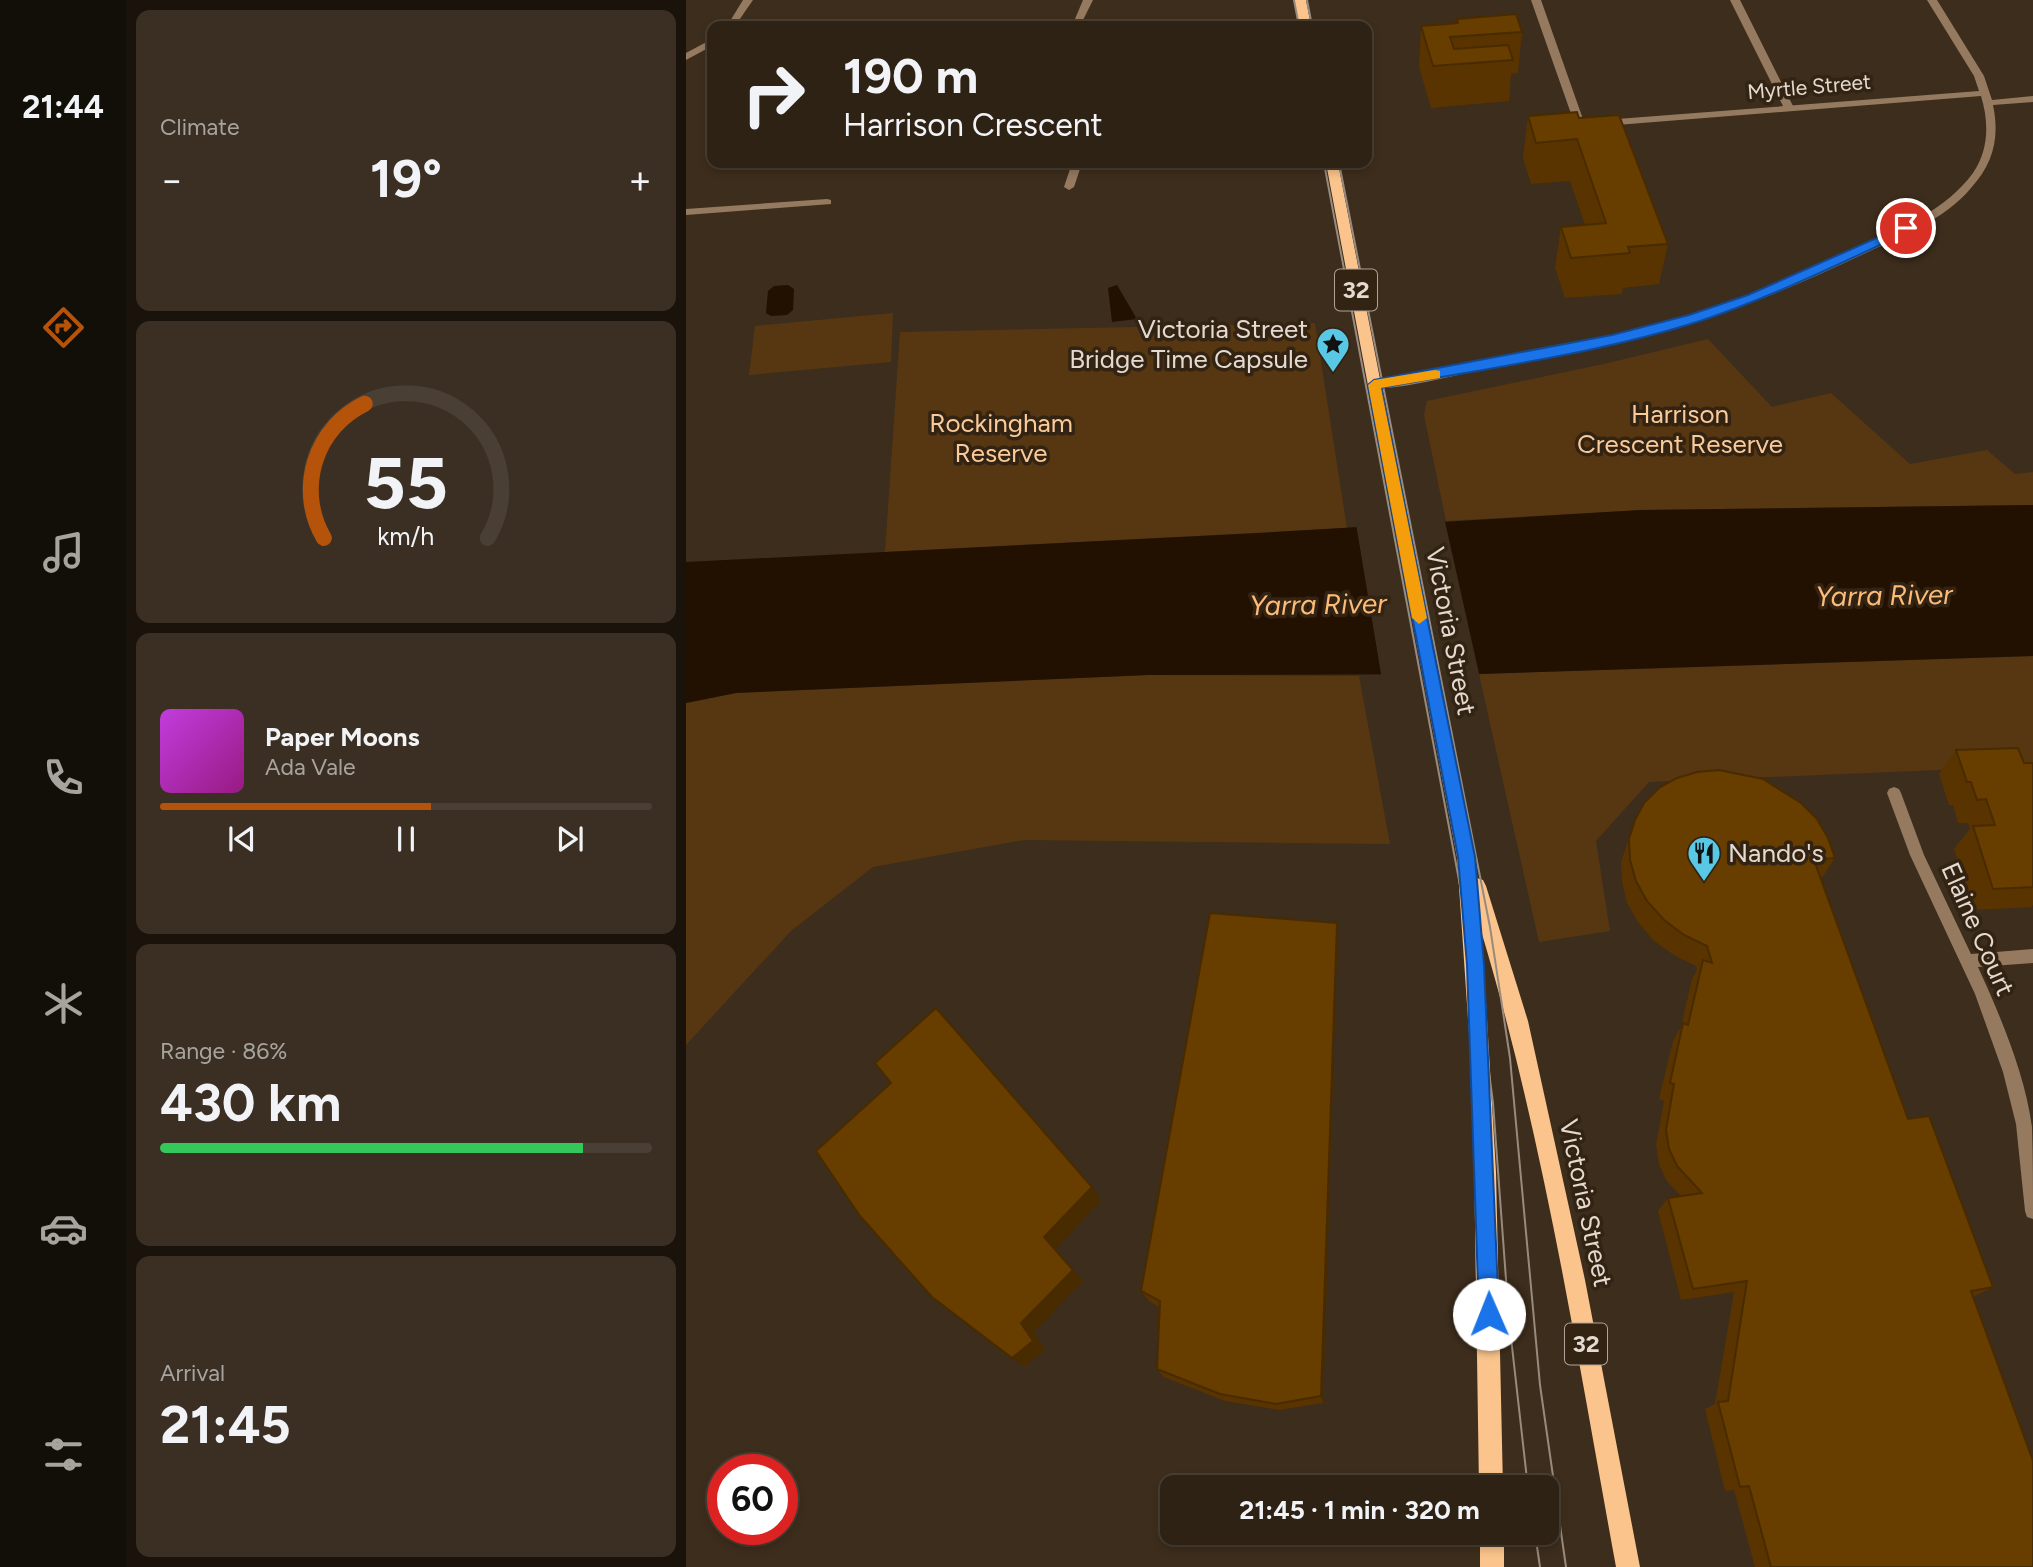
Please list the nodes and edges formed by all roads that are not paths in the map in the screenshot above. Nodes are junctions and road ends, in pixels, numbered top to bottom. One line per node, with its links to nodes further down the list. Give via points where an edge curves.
1 (748, 0): 7 (street)
2 (1088, 0): 8 (street)
3 (1300, 0): 9 (main road)
4 (1536, 0): 14 (street, Myrtle Street, via 1580,125)
5 (1735, 0): 14 (street)
6 (1932, 0): 12 (street, via 1979,76)
7 (734, 21)
8 (1078, 21)
9 (1304, 21)
10 (707, 45): 11 (street)
11 (686, 57)
12 (1987, 98): 13 (street, Myrtle Street); 14 (street, Myrtle Street); 20 (street, via 1993,131 1989,152 1970,182 1925,218 1827,267 1753,298 1666,326)
13 (2033, 99)
14 (1789, 108)
15 (1075, 168): 17 (street)
16 (1333, 168): 20 (main road, 32)
17 (1069, 187)
18 (827, 202): 19 (street)
19 (686, 212)
20 (1374, 385): 22 (main road, Victoria Street / 32)
21 (1894, 793): 24 (street, Elaine Court, via 1917,855)
22 (1466, 857): 26 (main road, Victoria Street / 32, via 1486,1192); 29 (main road, Victoria Street / 32, via 1518,1021 1574,1280)
23 (2033, 956): 24 (street)
24 (1968, 961): 25 (street, Elaine Court, via 2017,1088)
25 (2033, 1211)
26 (1491, 1475)
27 (1492, 1545): 28 (main road)
28 (1492, 1567)
29 (1628, 1567)

